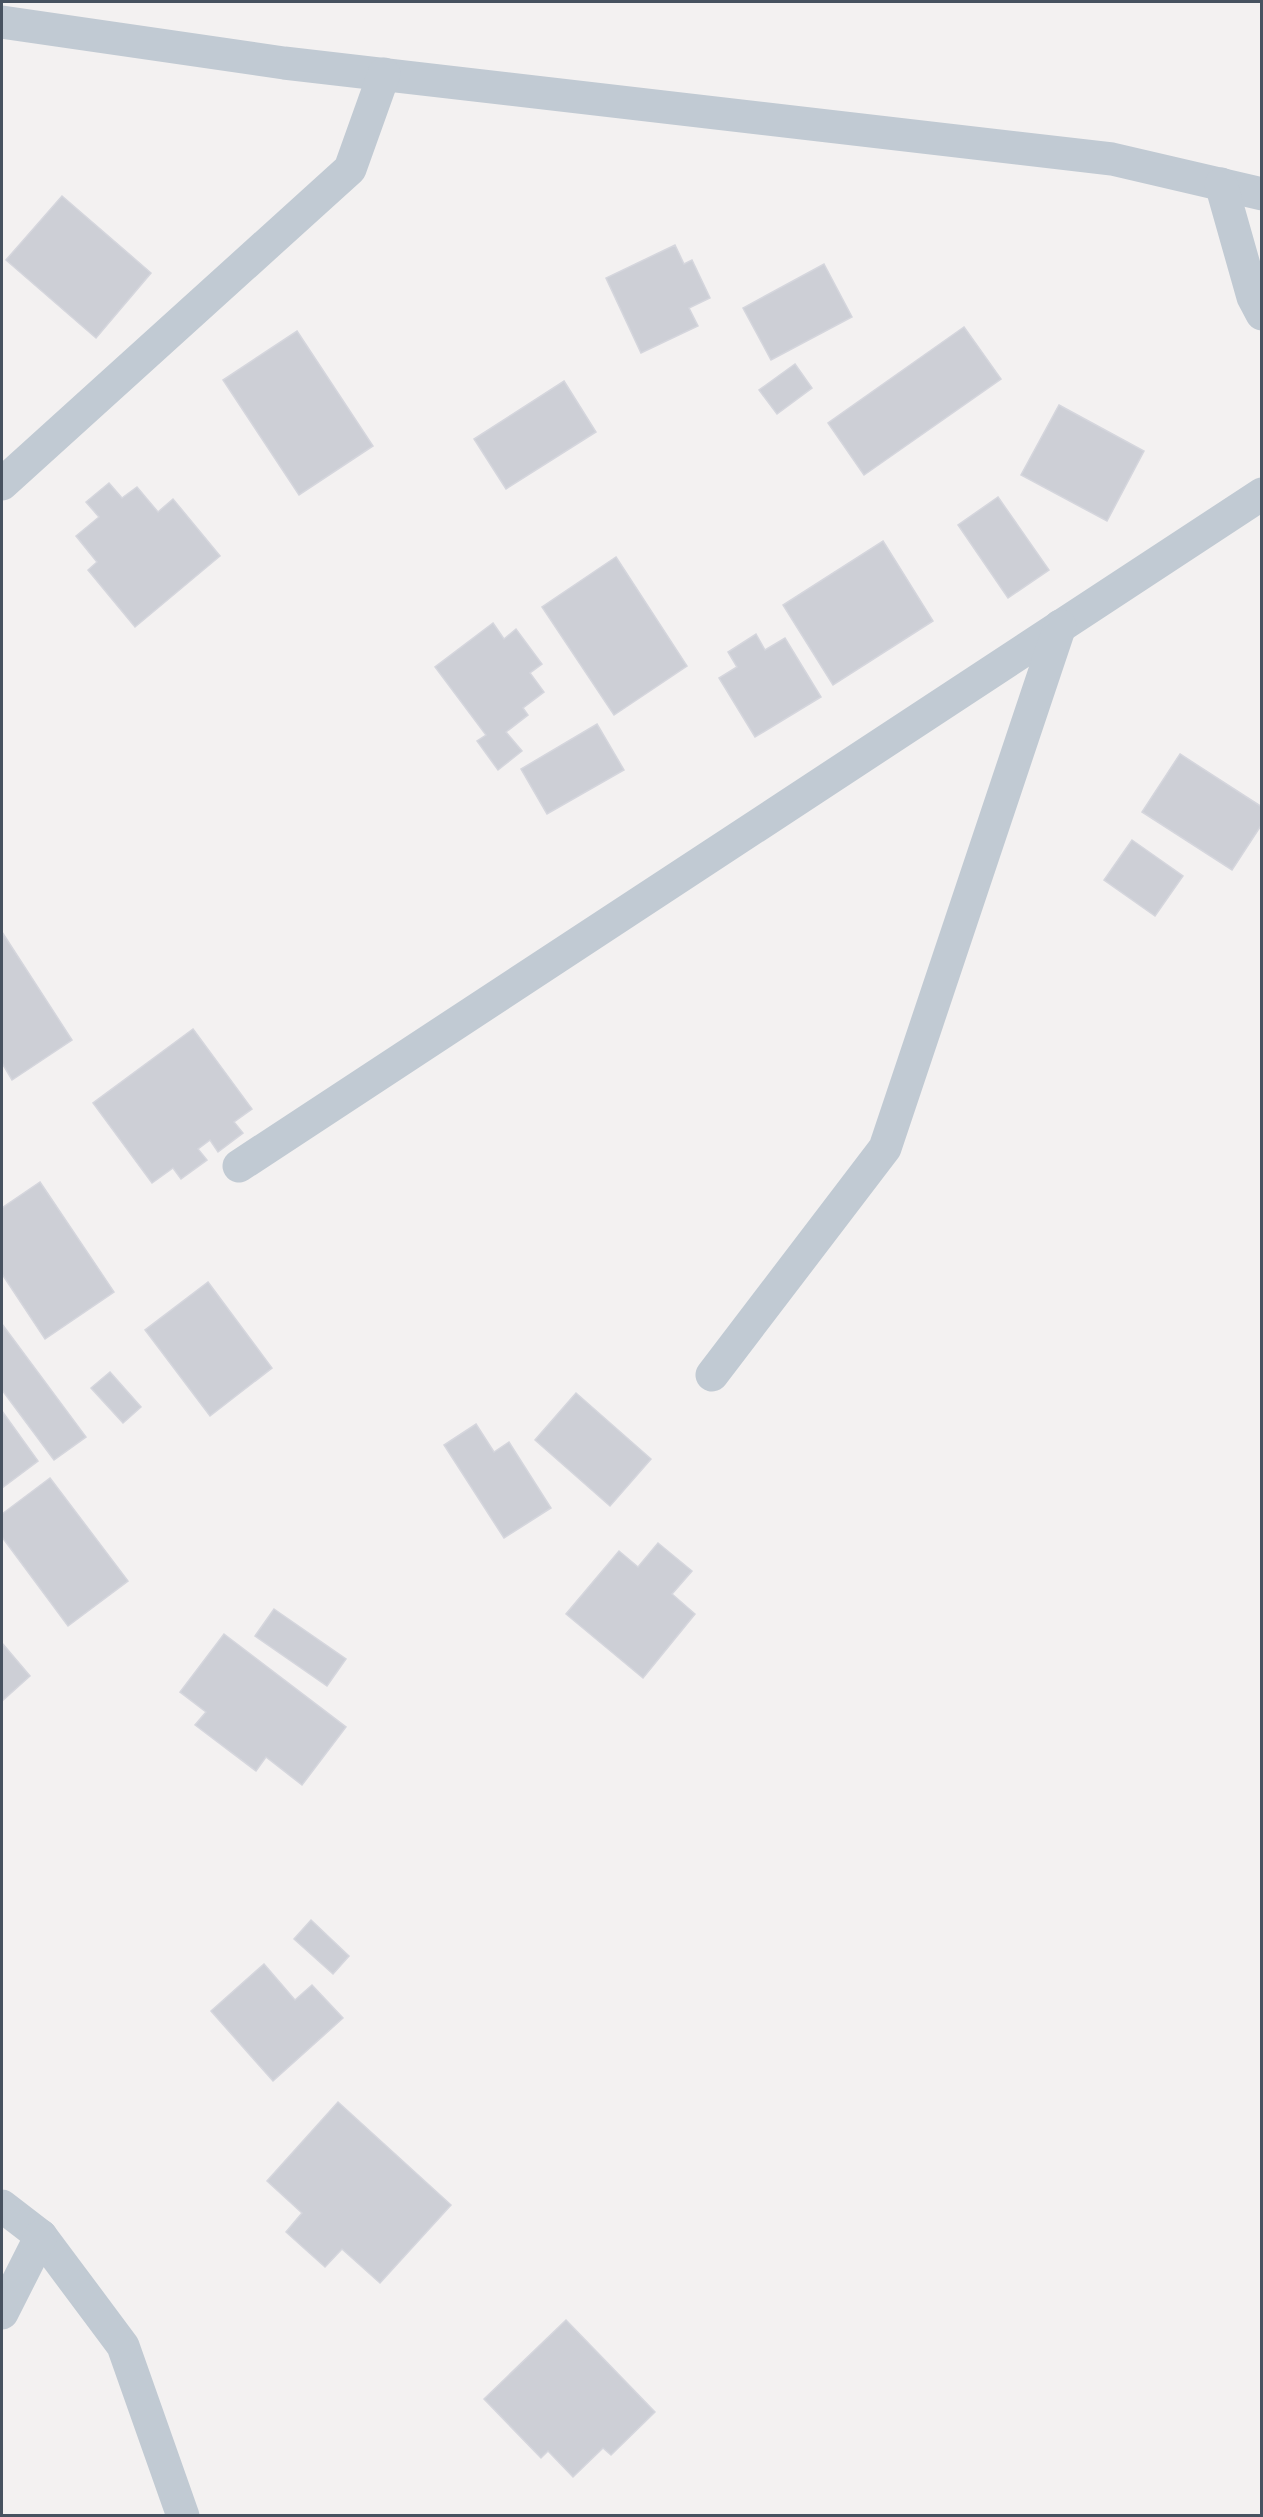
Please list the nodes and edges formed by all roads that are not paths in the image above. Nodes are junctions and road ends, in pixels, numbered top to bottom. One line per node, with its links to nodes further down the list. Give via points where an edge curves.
1 (2, 22): 2 (street)
2 (384, 74): 3 (street, via 1112,159); 6 (street, via 350,169)
3 (1221, 184): 4 (street); 5 (street, via 1253,297)
4 (1262, 194)
5 (1262, 314)
6 (2, 484)
7 (1262, 494): 8 (street)
8 (1060, 626): 9 (street); 10 (street, via 885,1148)
9 (239, 1166)
10 (712, 1375)
11 (2, 2206): 12 (street)
12 (41, 2236): 13 (street); 14 (street, via 123,2346)
13 (2, 2313)
14 (183, 2516)

